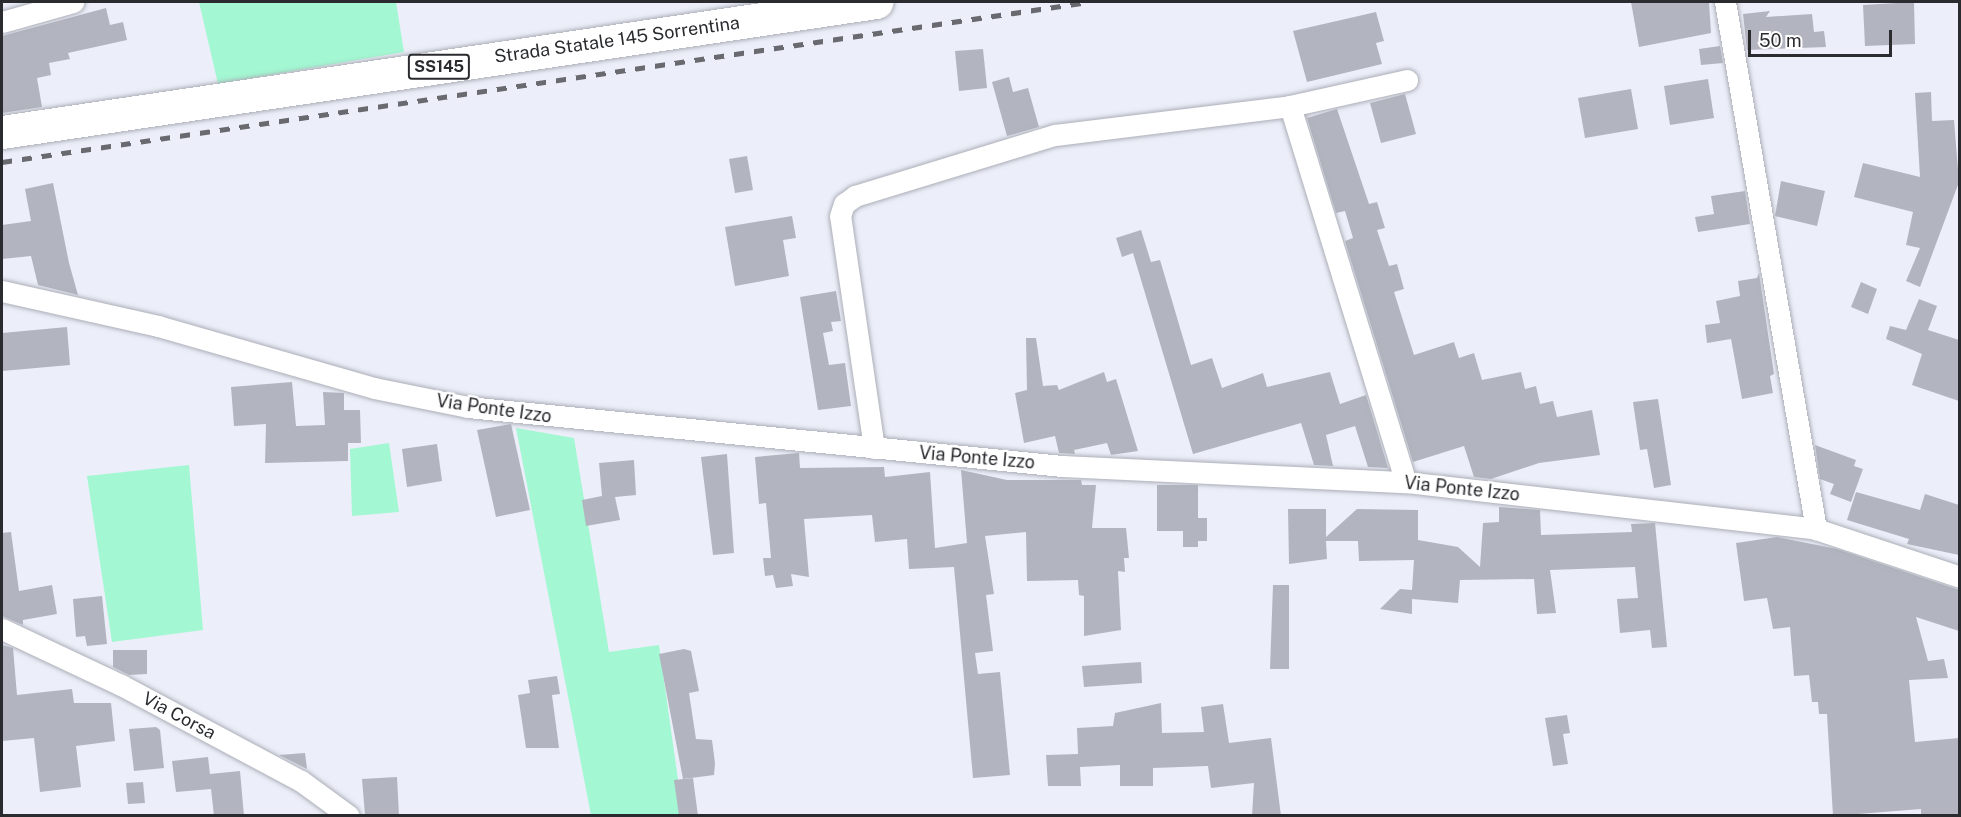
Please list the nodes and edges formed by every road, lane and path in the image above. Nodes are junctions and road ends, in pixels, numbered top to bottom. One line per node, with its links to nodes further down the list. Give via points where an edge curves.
1 (73, 2): 4 (street)
2 (876, 2): 7 (highway, Strada Statale 145 Sorrentina / SS145)
3 (1725, 2): 11 (street)
4 (2, 22)
5 (1407, 80): 6 (street)
6 (1290, 106): 9 (street, via 1054,135 855,196 844,204 840,216); 10 (street)
7 (2, 132)
8 (2, 291): 9 (street, Via Ponte Izzo, via 158,326 374,388 468,407)
9 (874, 448): 10 (street, Via Ponte Izzo, via 1062,466)
10 (1406, 482): 11 (street, Via Ponte Izzo)
11 (1816, 529): 12 (street, Via Ponte Izzo)
12 (1959, 577)
13 (2, 629): 14 (street, Via Corsa, via 121,685 291,776)
14 (350, 816)

